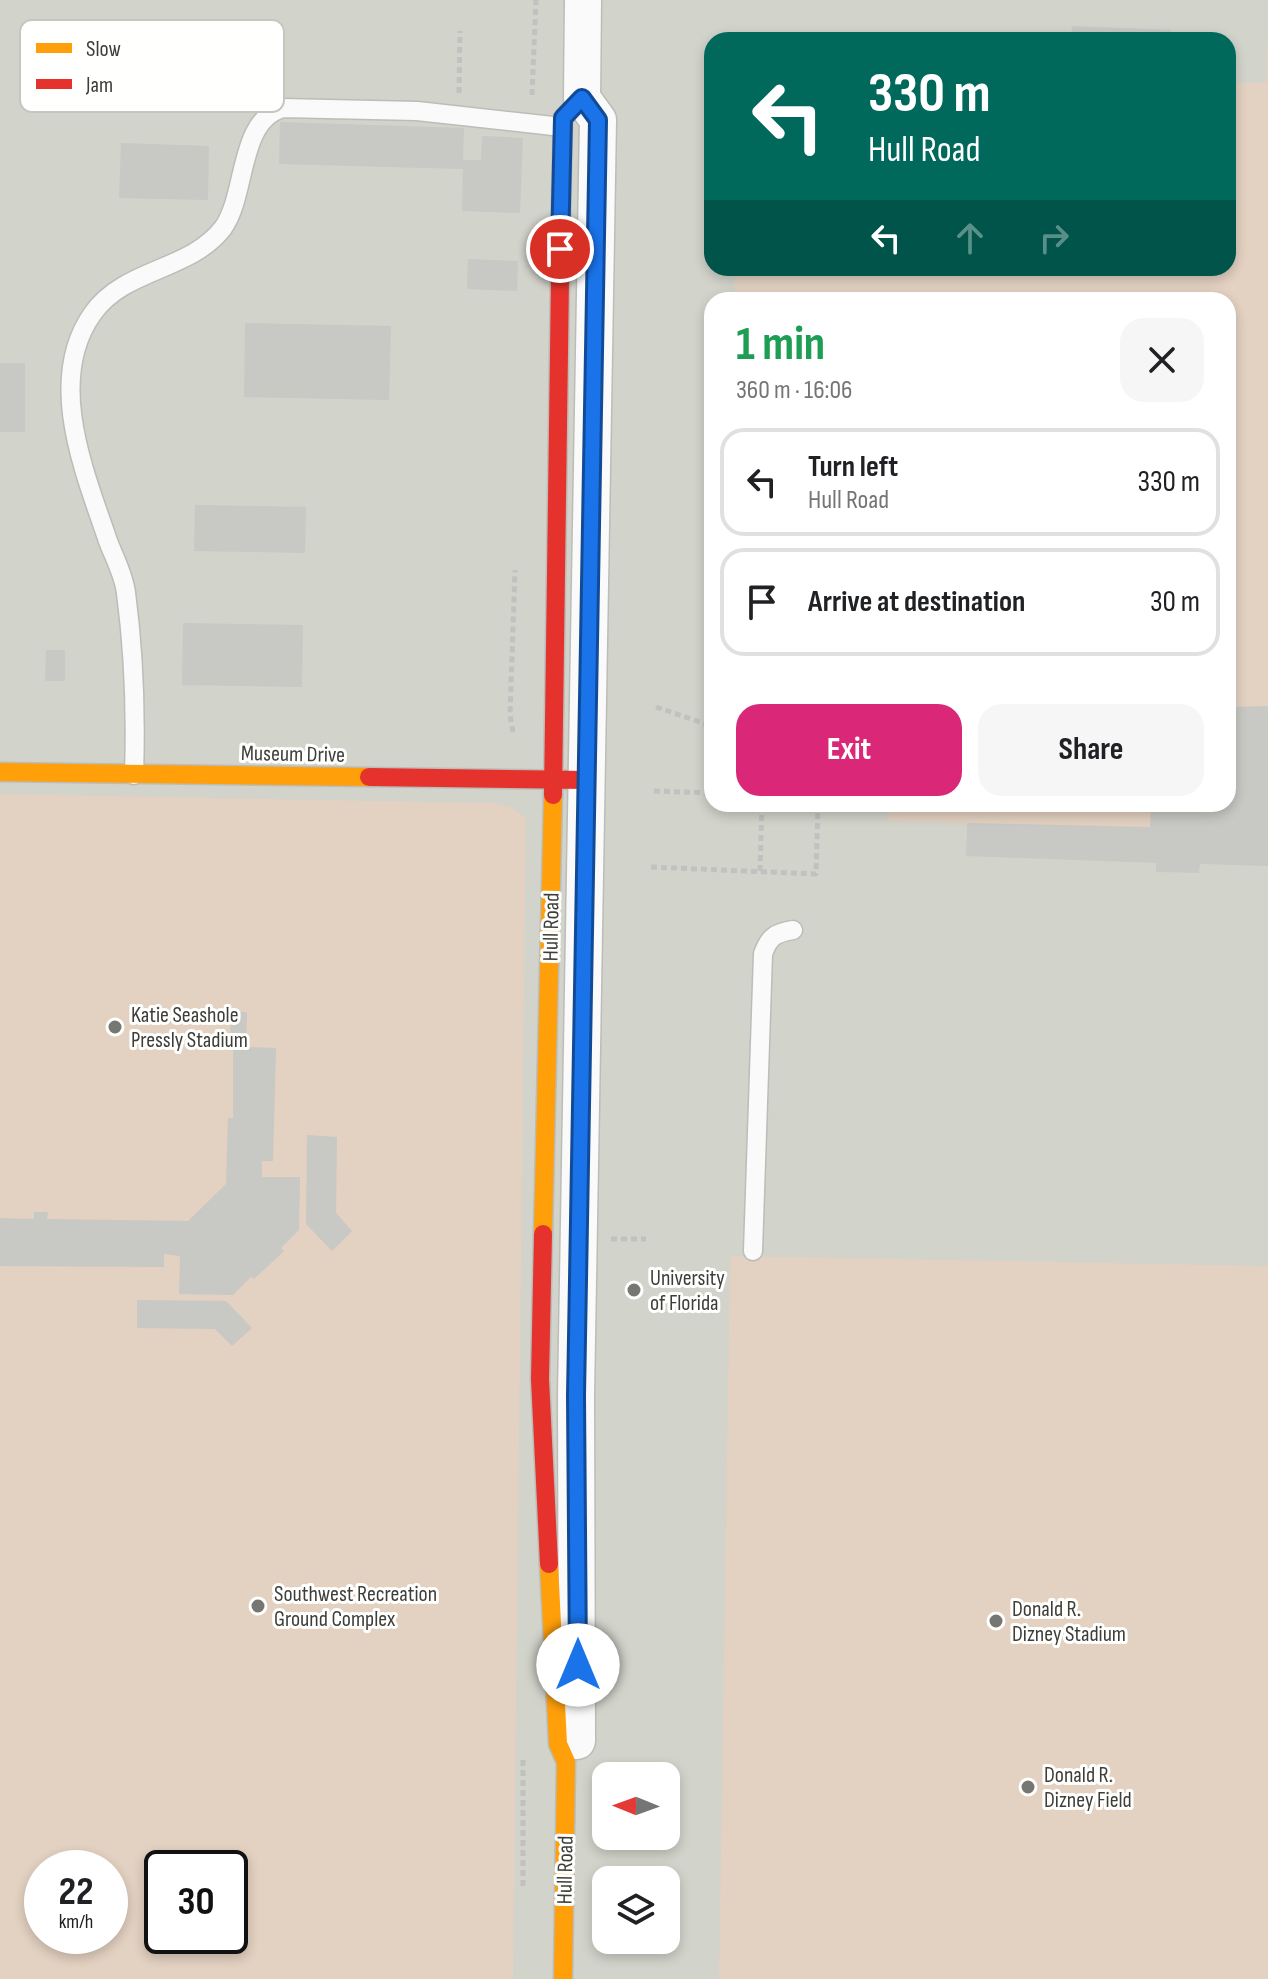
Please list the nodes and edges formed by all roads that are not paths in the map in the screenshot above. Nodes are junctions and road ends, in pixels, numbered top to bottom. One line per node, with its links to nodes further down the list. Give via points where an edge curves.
1 (583, 0): 2 (street, Hull Road)
2 (582, 98): 5 (street, via 563,118); 8 (street, Hull Road, via 598,120)
3 (284, 108): 5 (lane, via 417,111)
4 (272, 112): 7 (lane, via 254,135 233,211 213,239 118,288 81,333 73,363 72,411 86,473 126,590 136,708)
5 (562, 127): 8 (street, Hull Road)
6 (0, 772): 7 (street, Museum Drive)
7 (134, 775): 8 (street, Museum Drive)
8 (570, 780): 11 (street, Hull Road, via 577,1744)
9 (793, 930): 10 (lane, via 777,933 763,954)
10 (753, 1251)
11 (566, 1762): 12 (street, Hull Road)
12 (563, 1979)

